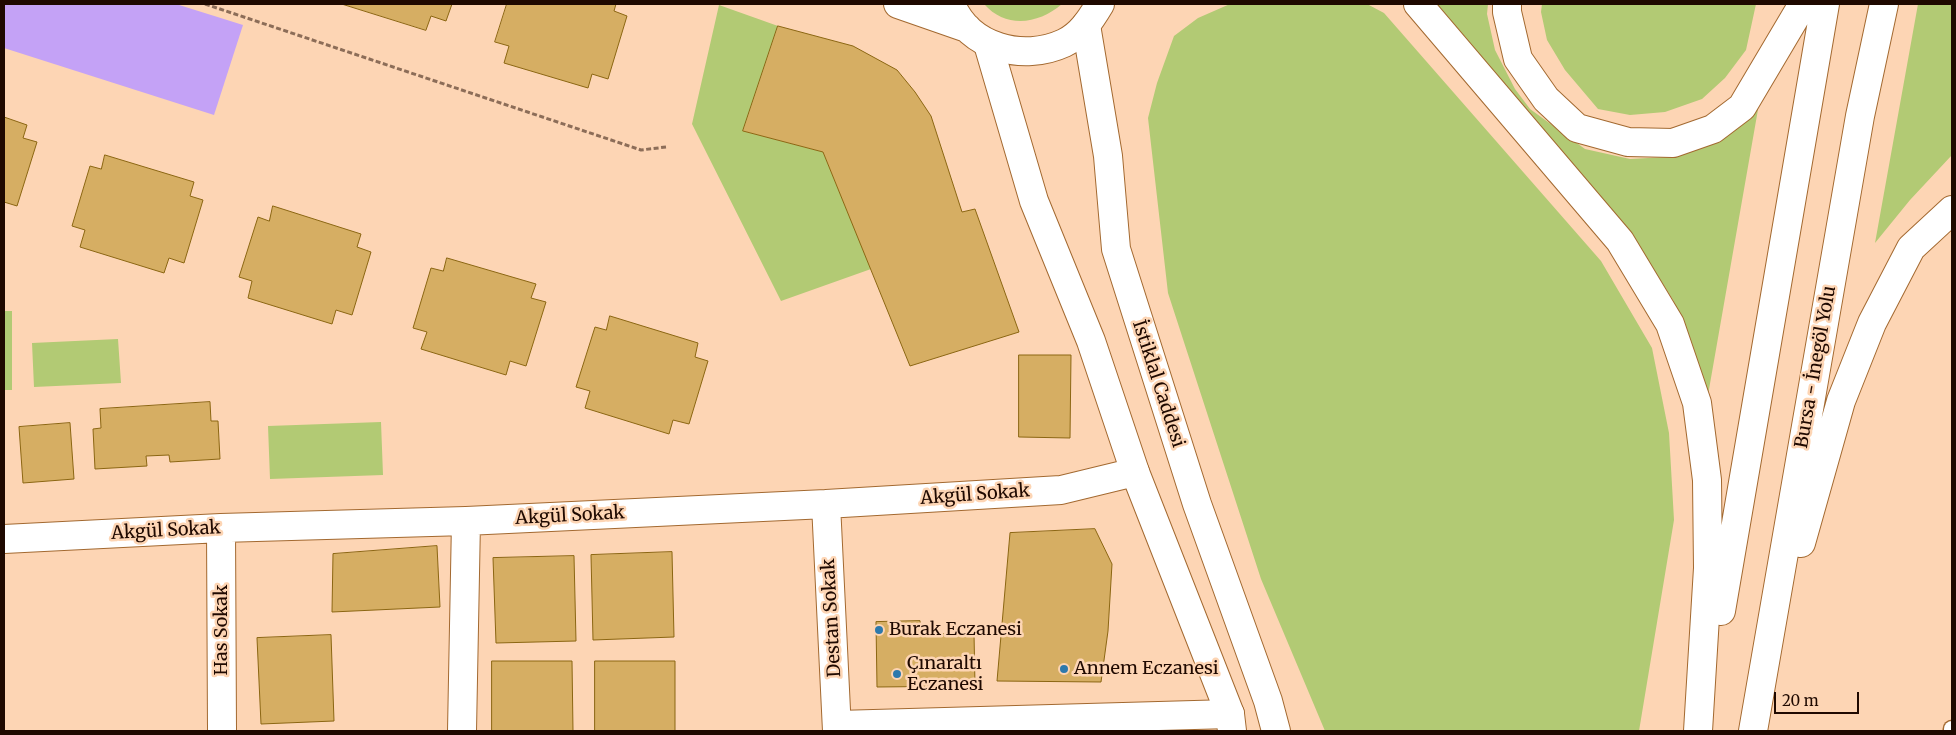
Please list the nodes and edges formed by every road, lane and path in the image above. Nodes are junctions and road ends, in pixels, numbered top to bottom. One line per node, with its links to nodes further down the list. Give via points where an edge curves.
1 (205, 4): 11 (path, via 641,150)
2 (898, 4): 10 (main road)
3 (951, 4): 10 (main road)
4 (1418, 4): 24 (main road, via 1620,241 1670,324 1697,403 1707,480 1708,568)
5 (1507, 4): 6 (main road, via 1518,59 1546,99 1577,128 1628,142 1673,143 1713,129 1742,107)
6 (1802, 4)
7 (1825, 4): 24 (main road)
8 (1884, 4): 18 (main road, Bursa - İnegöl Yolu, via 1858,125)
9 (1093, 15): 10 (main road, via 1066,42 1040,51 1014,52); 23 (main road, İstiklal Caddesi, via 1116,249 1197,504)
10 (978, 36): 13 (main road, via 1034,201 1091,341)
11 (666, 147)
12 (1952, 210): 18 (main road, via 1910,248 1872,323 1841,401)
13 (1135, 472): 14 (main road, Akgül Sokak, via 1061,490); 19 (main road)
14 (826, 504): 15 (main road, Akgül Sokak); 20 (main road, Destan Sokak)
15 (466, 521): 16 (main road, Akgül Sokak); 22 (main road)
16 (221, 528): 17 (main road, Akgül Sokak); 21 (main road, Has Sokak)
17 (4, 539)
18 (1762, 679): 25 (main road, Bursa - İnegöl Yolu)
19 (1231, 722): 20 (main road)
20 (837, 728)
21 (222, 731)
22 (462, 731)
23 (1276, 731)
24 (1699, 731)
25 (1752, 731)

